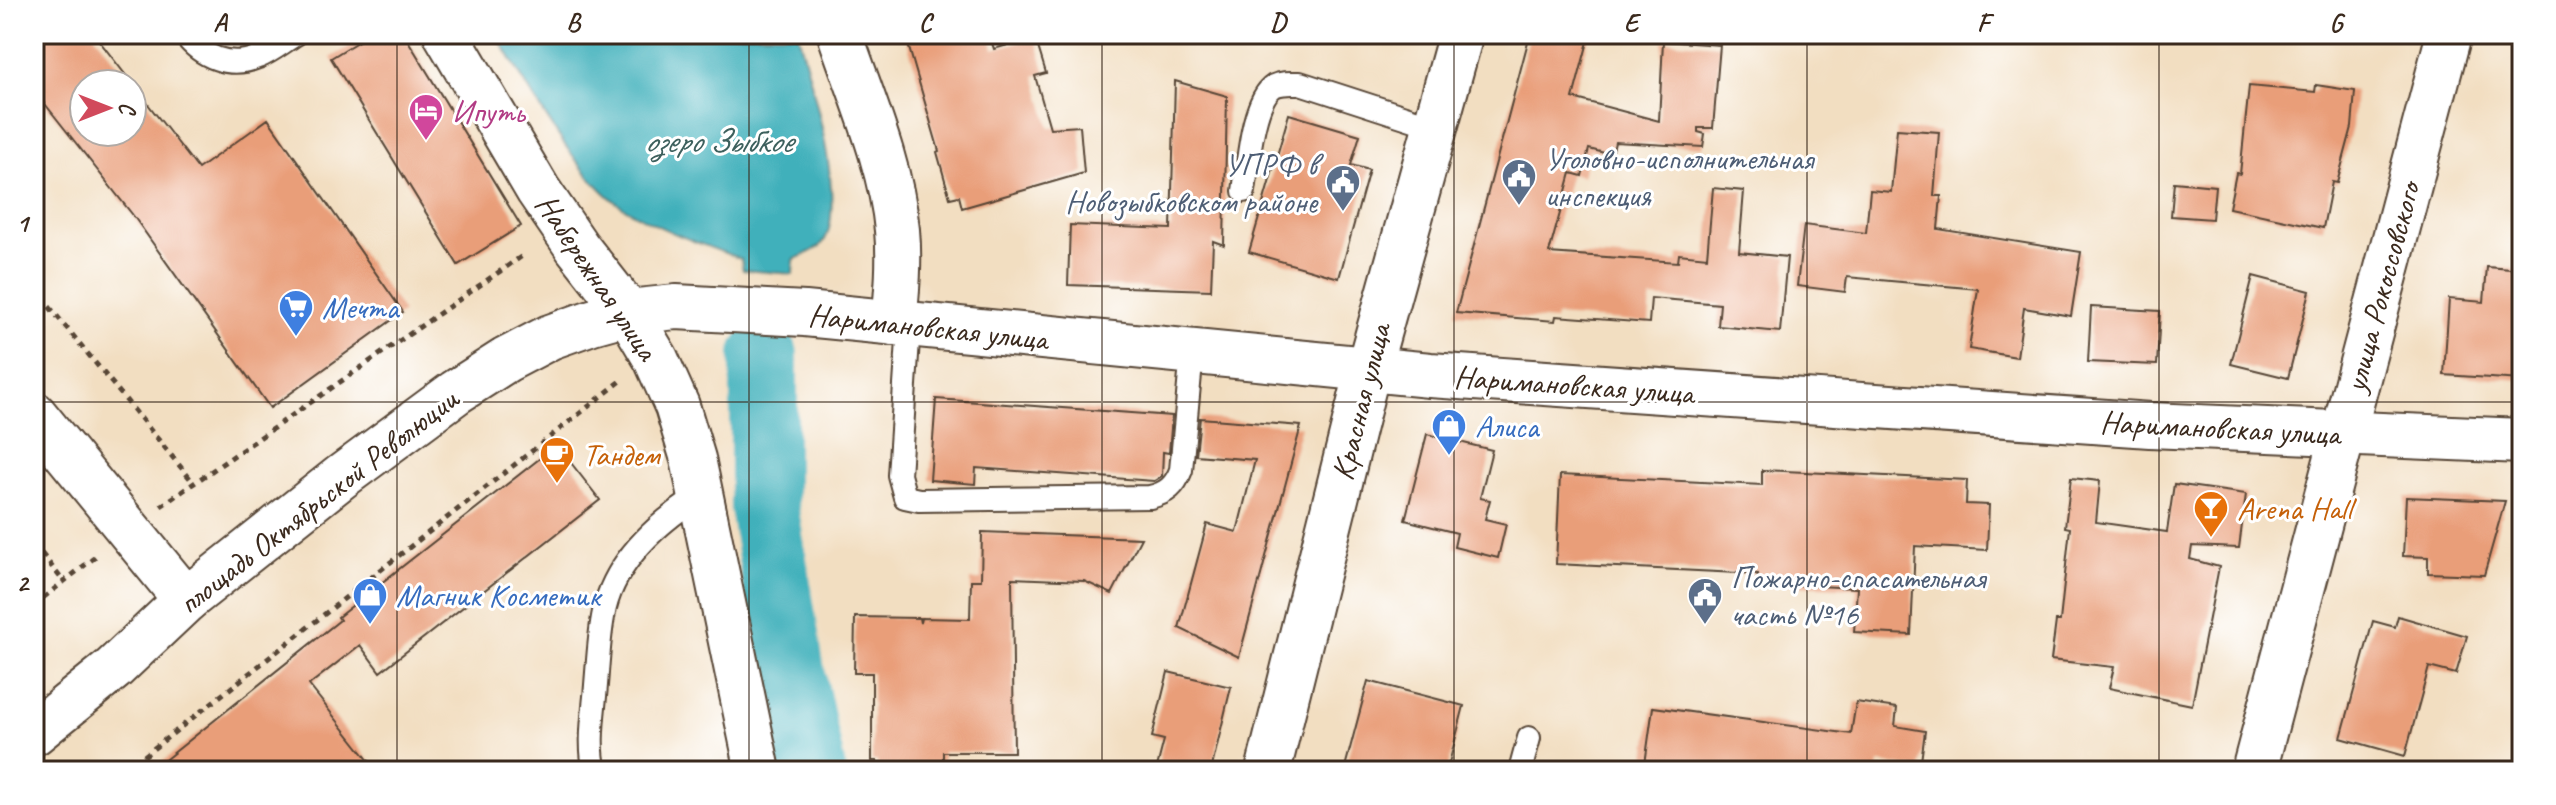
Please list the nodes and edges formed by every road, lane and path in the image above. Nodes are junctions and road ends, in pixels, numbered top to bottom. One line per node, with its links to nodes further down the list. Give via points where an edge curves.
1 (184, 34): 2 (lane, via 211,57 235,62 257,58)
2 (296, 34)
3 (446, 34): 11 (main road, Набережная улица, via 538,190)
4 (840, 34): 12 (main road, via 889,183)
5 (1461, 34): 7 (main road, Красная улица)
6 (2449, 34): 17 (main road, улица Рокоссовского)
7 (1436, 127): 8 (lane, via 1300,83 1284,83 1272,87 1263,100); 14 (main road, Красная улица)
8 (1244, 191)
9 (525, 254): 19 (path)
10 (34, 288): 19 (path)
11 (628, 312): 12 (main road, Наримановская улица, via 715,307); 20 (main road, Набережная улица, via 677,406); 24 (main road, площадь Октябрьской Революции, via 550,337 456,392)
12 (902, 324): 13 (main road, Наримановская улица); 13 (lane, via 899,475 905,497 919,500 1164,493 1181,470)
13 (1192, 353): 14 (main road, Наримановская улица)
14 (1368, 370): 17 (main road, Наримановская улица); 31 (main road, Красная улица)
15 (628, 375): 28 (path)
16 (34, 414): 21 (main road)
17 (2343, 434): 18 (main road, Наримановская улица); 33 (main road, улица Рокоссовского)
18 (2522, 441)
19 (193, 482): 21 (path)
20 (701, 495): 29 (lane, via 656,527 610,589 592,731); 30 (main road, Набережная улица)
21 (129, 531): 23 (path); 24 (main road)
22 (34, 544): 23 (path)
23 (64, 582): 25 (path)
24 (186, 600): 26 (main road, площадь Октябрьской Революции)
25 (34, 605)
26 (34, 733)
27 (1529, 738): 32 (lane)
28 (125, 771)
29 (595, 771)
30 (758, 771)
31 (1268, 771)
32 (1520, 771)
33 (2254, 771)

